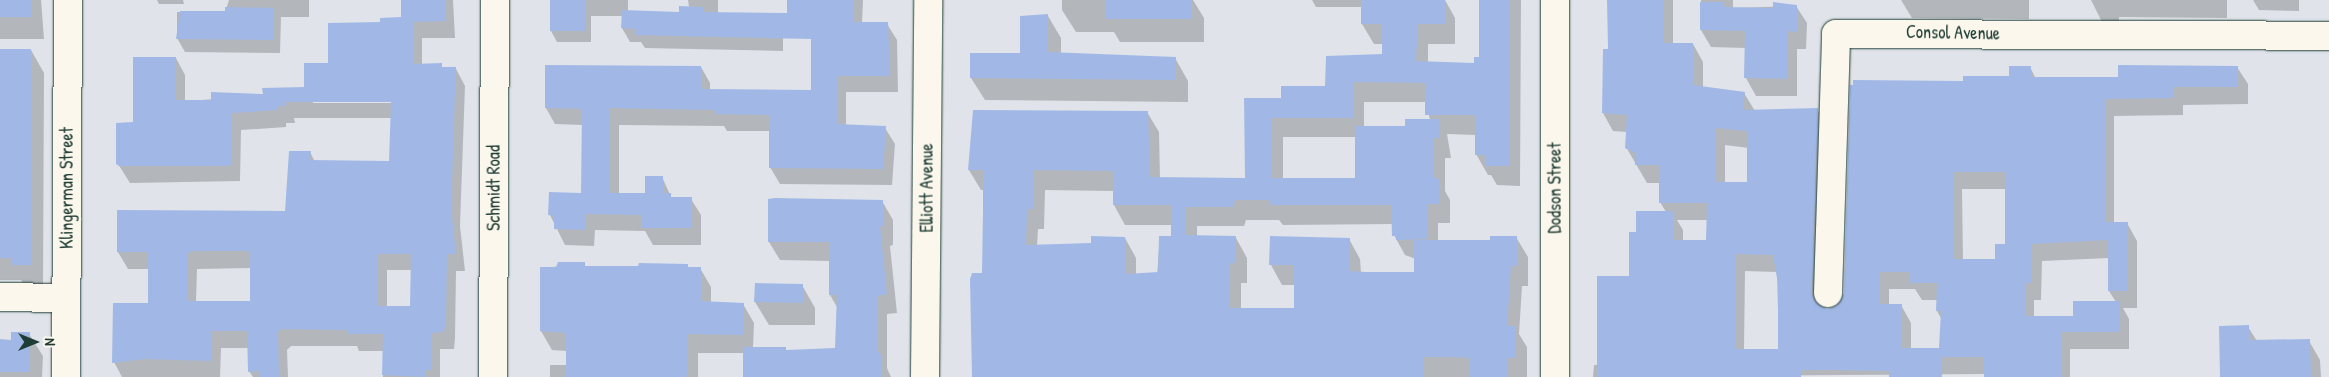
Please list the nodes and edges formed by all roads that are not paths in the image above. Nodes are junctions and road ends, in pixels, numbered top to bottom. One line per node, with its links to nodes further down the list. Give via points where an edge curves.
1 (68, 0): 8 (street, Klingerman Street)
2 (495, 0): 10 (street, Schmidt Road)
3 (928, 0): 11 (street, Elliott Avenue)
4 (1555, 0): 12 (street, Dodson Street)
5 (2329, 36): 6 (street, Consol Avenue, via 1836,34)
6 (1828, 293)
7 (0, 297): 8 (street)
8 (66, 298): 9 (street, Klingerman Street)
9 (66, 377)
10 (492, 377)
11 (926, 377)
12 (1555, 377)

